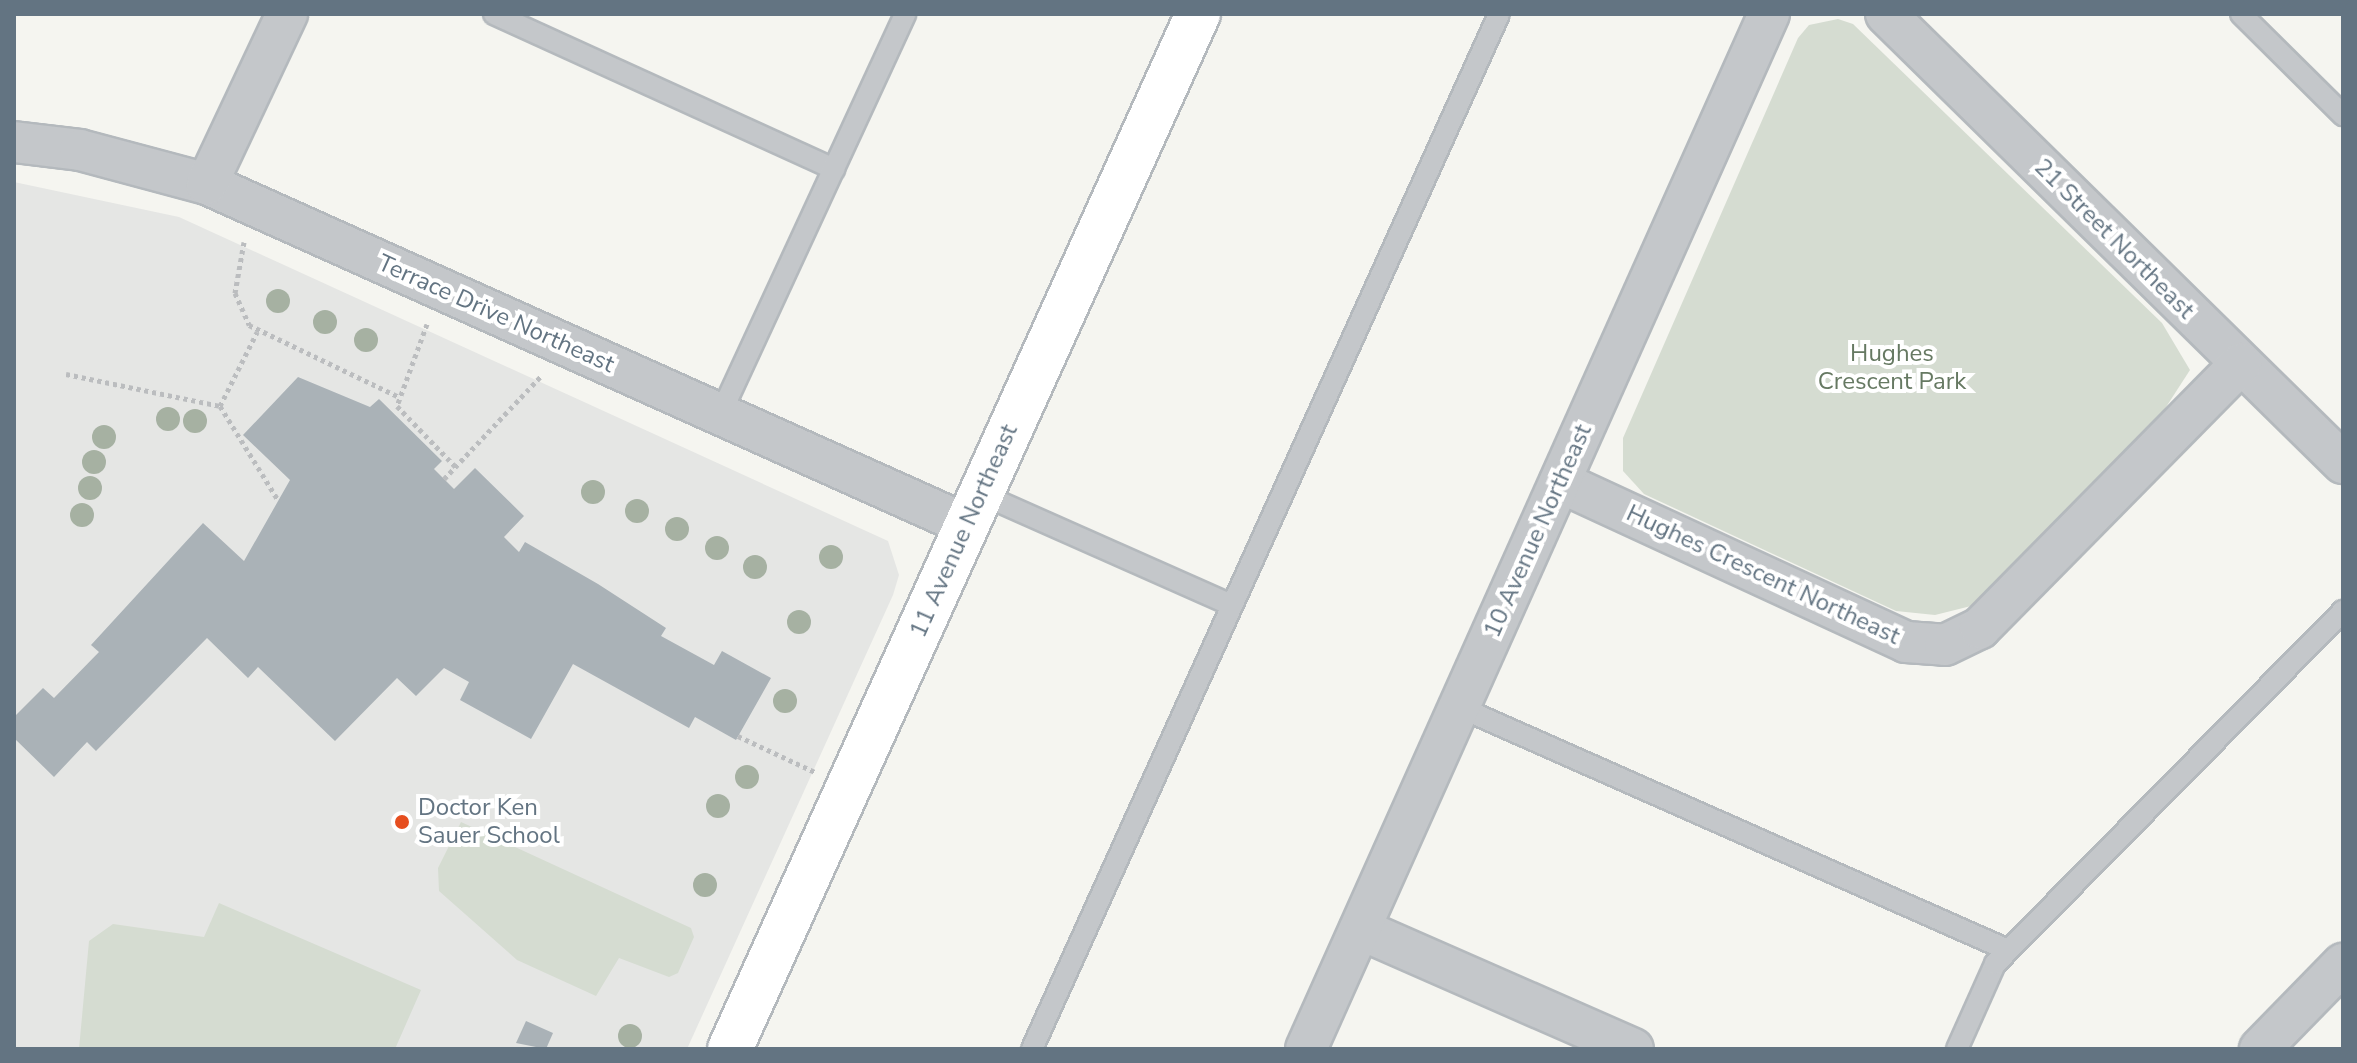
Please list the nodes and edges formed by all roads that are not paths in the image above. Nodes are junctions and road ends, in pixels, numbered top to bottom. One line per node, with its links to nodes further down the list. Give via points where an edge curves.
1 (287, 14): 12 (street)
2 (494, 14): 11 (lane)
3 (905, 14): 11 (lane)
4 (1198, 14): 17 (street, 11 Avenue Northeast)
5 (1499, 14): 18 (lane)
6 (1769, 14): 16 (street, 10 Avenue Northeast)
7 (1886, 14): 13 (street, 21 Street Northeast)
8 (2241, 14): 9 (lane)
9 (2343, 115)
10 (14, 142): 12 (street, Terrace Drive Northeast, via 80,150)
11 (834, 169): 14 (lane)
12 (207, 184): 14 (street, Terrace Drive Northeast)
13 (2240, 364): 15 (street, 21 Street Northeast); 16 (street, Hughes Crescent Northeast, via 1980,628 1945,645 1906,642)
14 (720, 415): 17 (street, Terrace Drive Northeast)
15 (2343, 463)
16 (1560, 482): 20 (street, 10 Avenue Northeast)
17 (974, 509): 18 (lane); 24 (street, 11 Avenue Northeast)
18 (1232, 605): 25 (lane)
19 (2343, 611): 22 (lane)
20 (1459, 707): 21 (street, 10 Avenue Northeast); 22 (lane)
21 (1360, 929): 26 (street, 10 Avenue Northeast); 27 (street)
22 (2008, 950): 28 (lane)
23 (2343, 964): 29 (street)
24 (730, 1049)
25 (1032, 1049)
26 (1306, 1049)
27 (1633, 1049)
28 (1957, 1049)
29 (2260, 1049)

